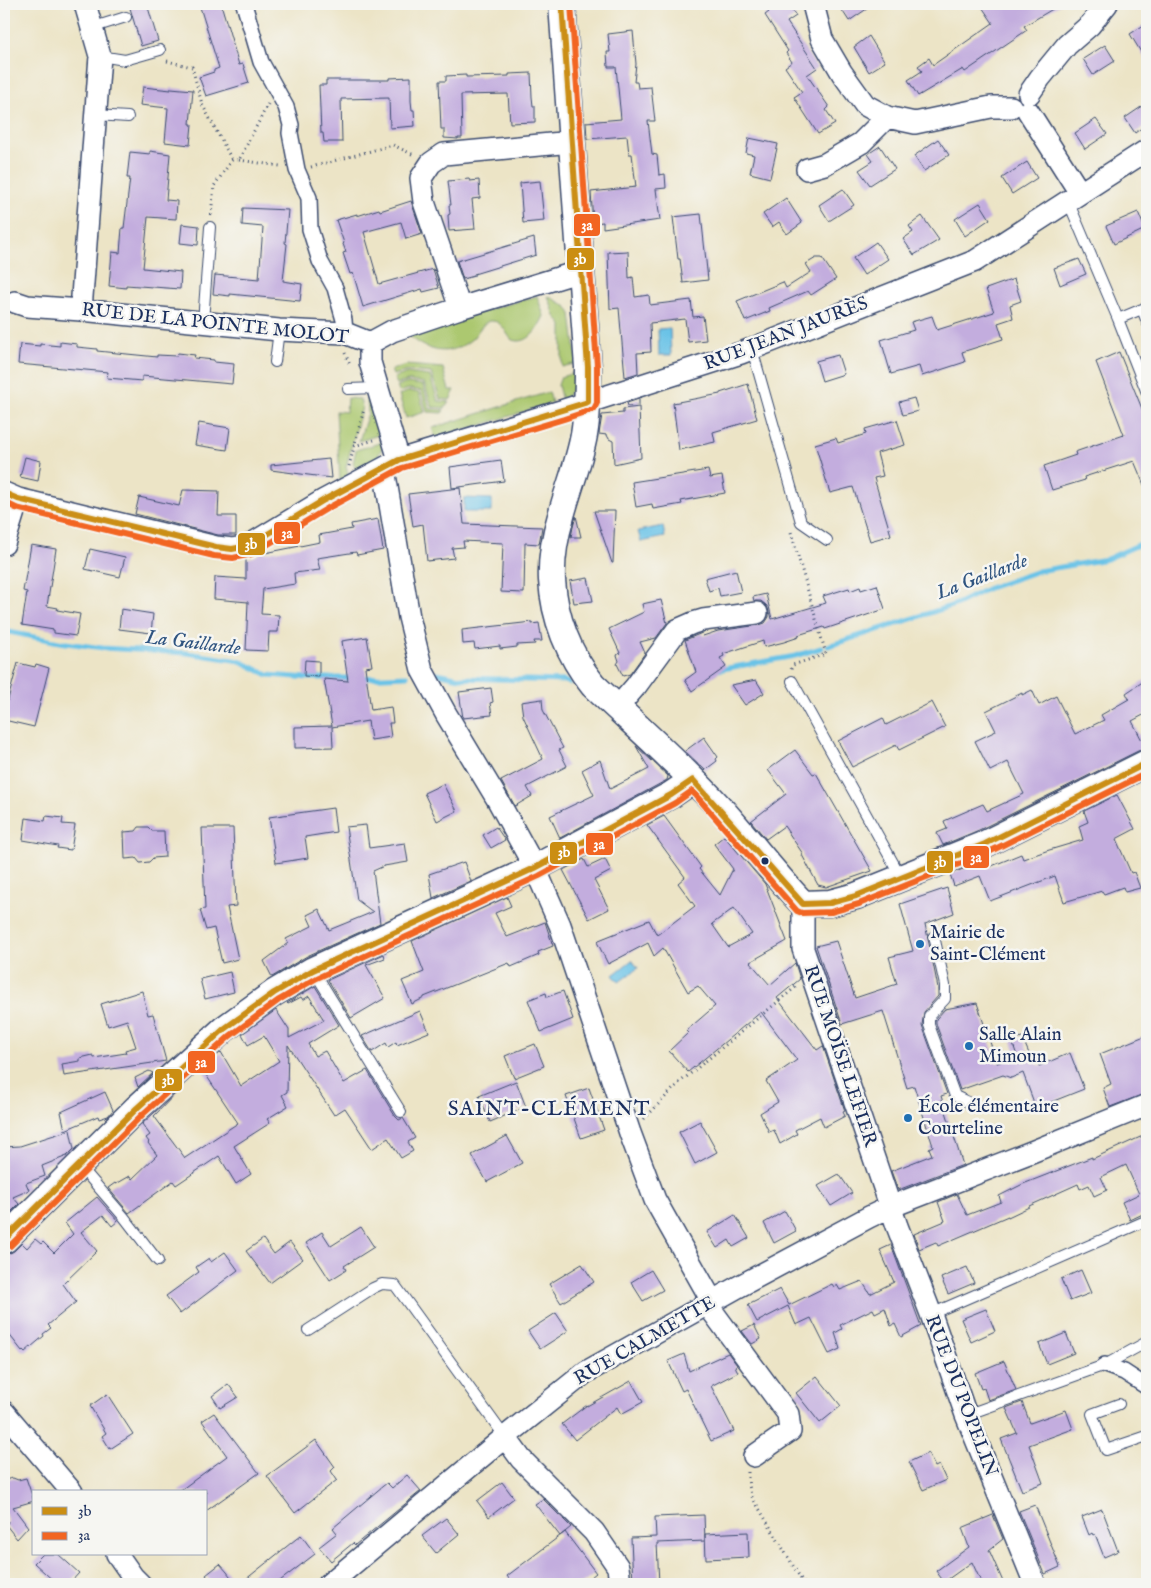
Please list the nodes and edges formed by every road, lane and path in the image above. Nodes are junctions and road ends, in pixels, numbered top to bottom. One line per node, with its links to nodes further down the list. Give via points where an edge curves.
1 (84, 4): 7 (street)
2 (244, 4): 10 (street, via 261,62)
3 (562, 4): 15 (street)
4 (813, 4): 13 (street, via 822,39 842,73 865,105)
5 (1107, 4): 11 (street, via 1067,45)
6 (126, 17): 7 (lane)
7 (92, 28): 9 (street)
8 (160, 50): 9 (lane, via 125,60); 17 (path, via 167,61 192,67 202,104)
9 (100, 56): 12 (street)
10 (276, 88): 18 (path); 21 (street, via 291,125)
11 (1023, 104): 13 (street, via 991,107 916,123); 22 (street)
12 (96, 115): 14 (lane); 27 (street)
13 (887, 117): 20 (street, via 861,143 825,164)
14 (128, 118)
15 (572, 142): 19 (street, via 444,154); 24 (street)
16 (1147, 150): 22 (street, RUE JEAN JAURÈS)
17 (232, 160): 18 (path); 23 (path, via 214,186)
18 (239, 160): 21 (path)
19 (430, 163): 21 (path, via 393,145); 26 (street, via 421,178 424,202)
20 (807, 169)
21 (297, 170): 32 (street, via 308,198 310,229 320,262 335,288)
22 (1074, 197): 28 (lane); 34 (street, RUE JEAN JAURÈS, via 975,261)
23 (210, 227): 29 (lane)
24 (581, 271): 26 (street, RUE DE LA POINTE MOLOT); 39 (street)
25 (15, 302): 27 (street, RUE DE LA POINTE MOLOT, via 27,306)
26 (460, 308): 33 (street, RUE DE LA POINTE MOLOT, via 392,330)
27 (81, 310): 29 (street, RUE DE LA POINTE MOLOT)
28 (1118, 319): 30 (lane, via 1142,310); 38 (lane)
29 (203, 322): 31 (street, RUE DE LA POINTE MOLOT)
30 (1147, 322)
31 (279, 330): 32 (street, RUE DE LA POINTE MOLOT); 35 (lane)
32 (345, 334): 33 (street, RUE DE LA POINTE MOLOT); 37 (path, via 344,351)
33 (370, 343): 37 (street)
34 (752, 349): 39 (street, RUE JEAN JAURÈS); 46 (lane, via 801,522)
35 (275, 362)
36 (348, 388): 37 (lane)
37 (369, 388): 41 (path); 42 (street)
38 (1147, 393)
39 (588, 402): 42 (street, RUE JEAN JAURÈS); 50 (street, via 584,436 560,516 552,578 561,625 580,668)
40 (382, 438): 41 (path)
41 (354, 446): 43 (path, via 349,466)
42 (391, 464): 43 (street, RUE JEAN JAURÈS); 53 (street, via 409,617 422,670)
43 (357, 482): 44 (street, RUE JEAN JAURÈS, via 248,546 232,548 216,547)
44 (11, 496): 47 (street)
45 (790, 530): 49 (path, via 826,654 793,666 789,672)
46 (827, 540)
47 (4, 544)
48 (757, 613): 50 (street, via 703,620 677,630)
49 (792, 681): 54 (lane)
50 (617, 708): 52 (street)
51 (1147, 763): 54 (street, via 985,844)
52 (693, 780): 53 (street); 55 (street)
53 (535, 868): 57 (street); 62 (street, via 560,926)
54 (901, 878): 55 (street, via 830,903)
55 (803, 904): 58 (street, RUE MOÏSE LEFIER, via 803,949)
56 (934, 936): 59 (lane, via 945,985 945,1000 929,1016 929,1025 955,1096)
57 (313, 970): 61 (lane); 63 (street, via 224,1029)
58 (811, 974): 62 (path, via 679,1083); 64 (street, RUE MOÏSE LEFIER)
59 (968, 1102)
60 (1147, 1105): 64 (street, RUE CALMETTE, via 991,1164)
61 (400, 1112)
62 (630, 1133): 68 (street, via 655,1200)
63 (80, 1165): 66 (street); 67 (lane)
64 (890, 1207): 68 (street, RUE CALMETTE); 69 (street, RUE DU POPELIN)
65 (1143, 1222): 69 (lane)
66 (4, 1240)
67 (158, 1261)
68 (709, 1303): 78 (street, RUE CALMETTE, via 586,1372); 79 (street, via 788,1414 790,1431)
69 (930, 1314): 76 (street, RUE DU POPELIN)
70 (308, 1330): 78 (lane, via 373,1288 382,1284 395,1286)
71 (1145, 1343): 72 (lane)
72 (1105, 1365): 73 (street, via 1124,1372); 76 (lane)
73 (1147, 1387)
74 (1119, 1404): 77 (lane, via 1092,1414 1106,1450)
75 (4, 1412): 80 (street)
76 (966, 1415): 86 (street, RUE DU POPELIN)
77 (1147, 1436)
78 (504, 1437): 83 (street, RUE CALMETTE); 84 (street, via 521,1459 594,1532 618,1567)
79 (754, 1456): 85 (path, via 749,1466 751,1495)
80 (70, 1490)
81 (118, 1556): 82 (street)
82 (140, 1584)
83 (329, 1584)
84 (620, 1584)
85 (804, 1584)
86 (1035, 1584)

